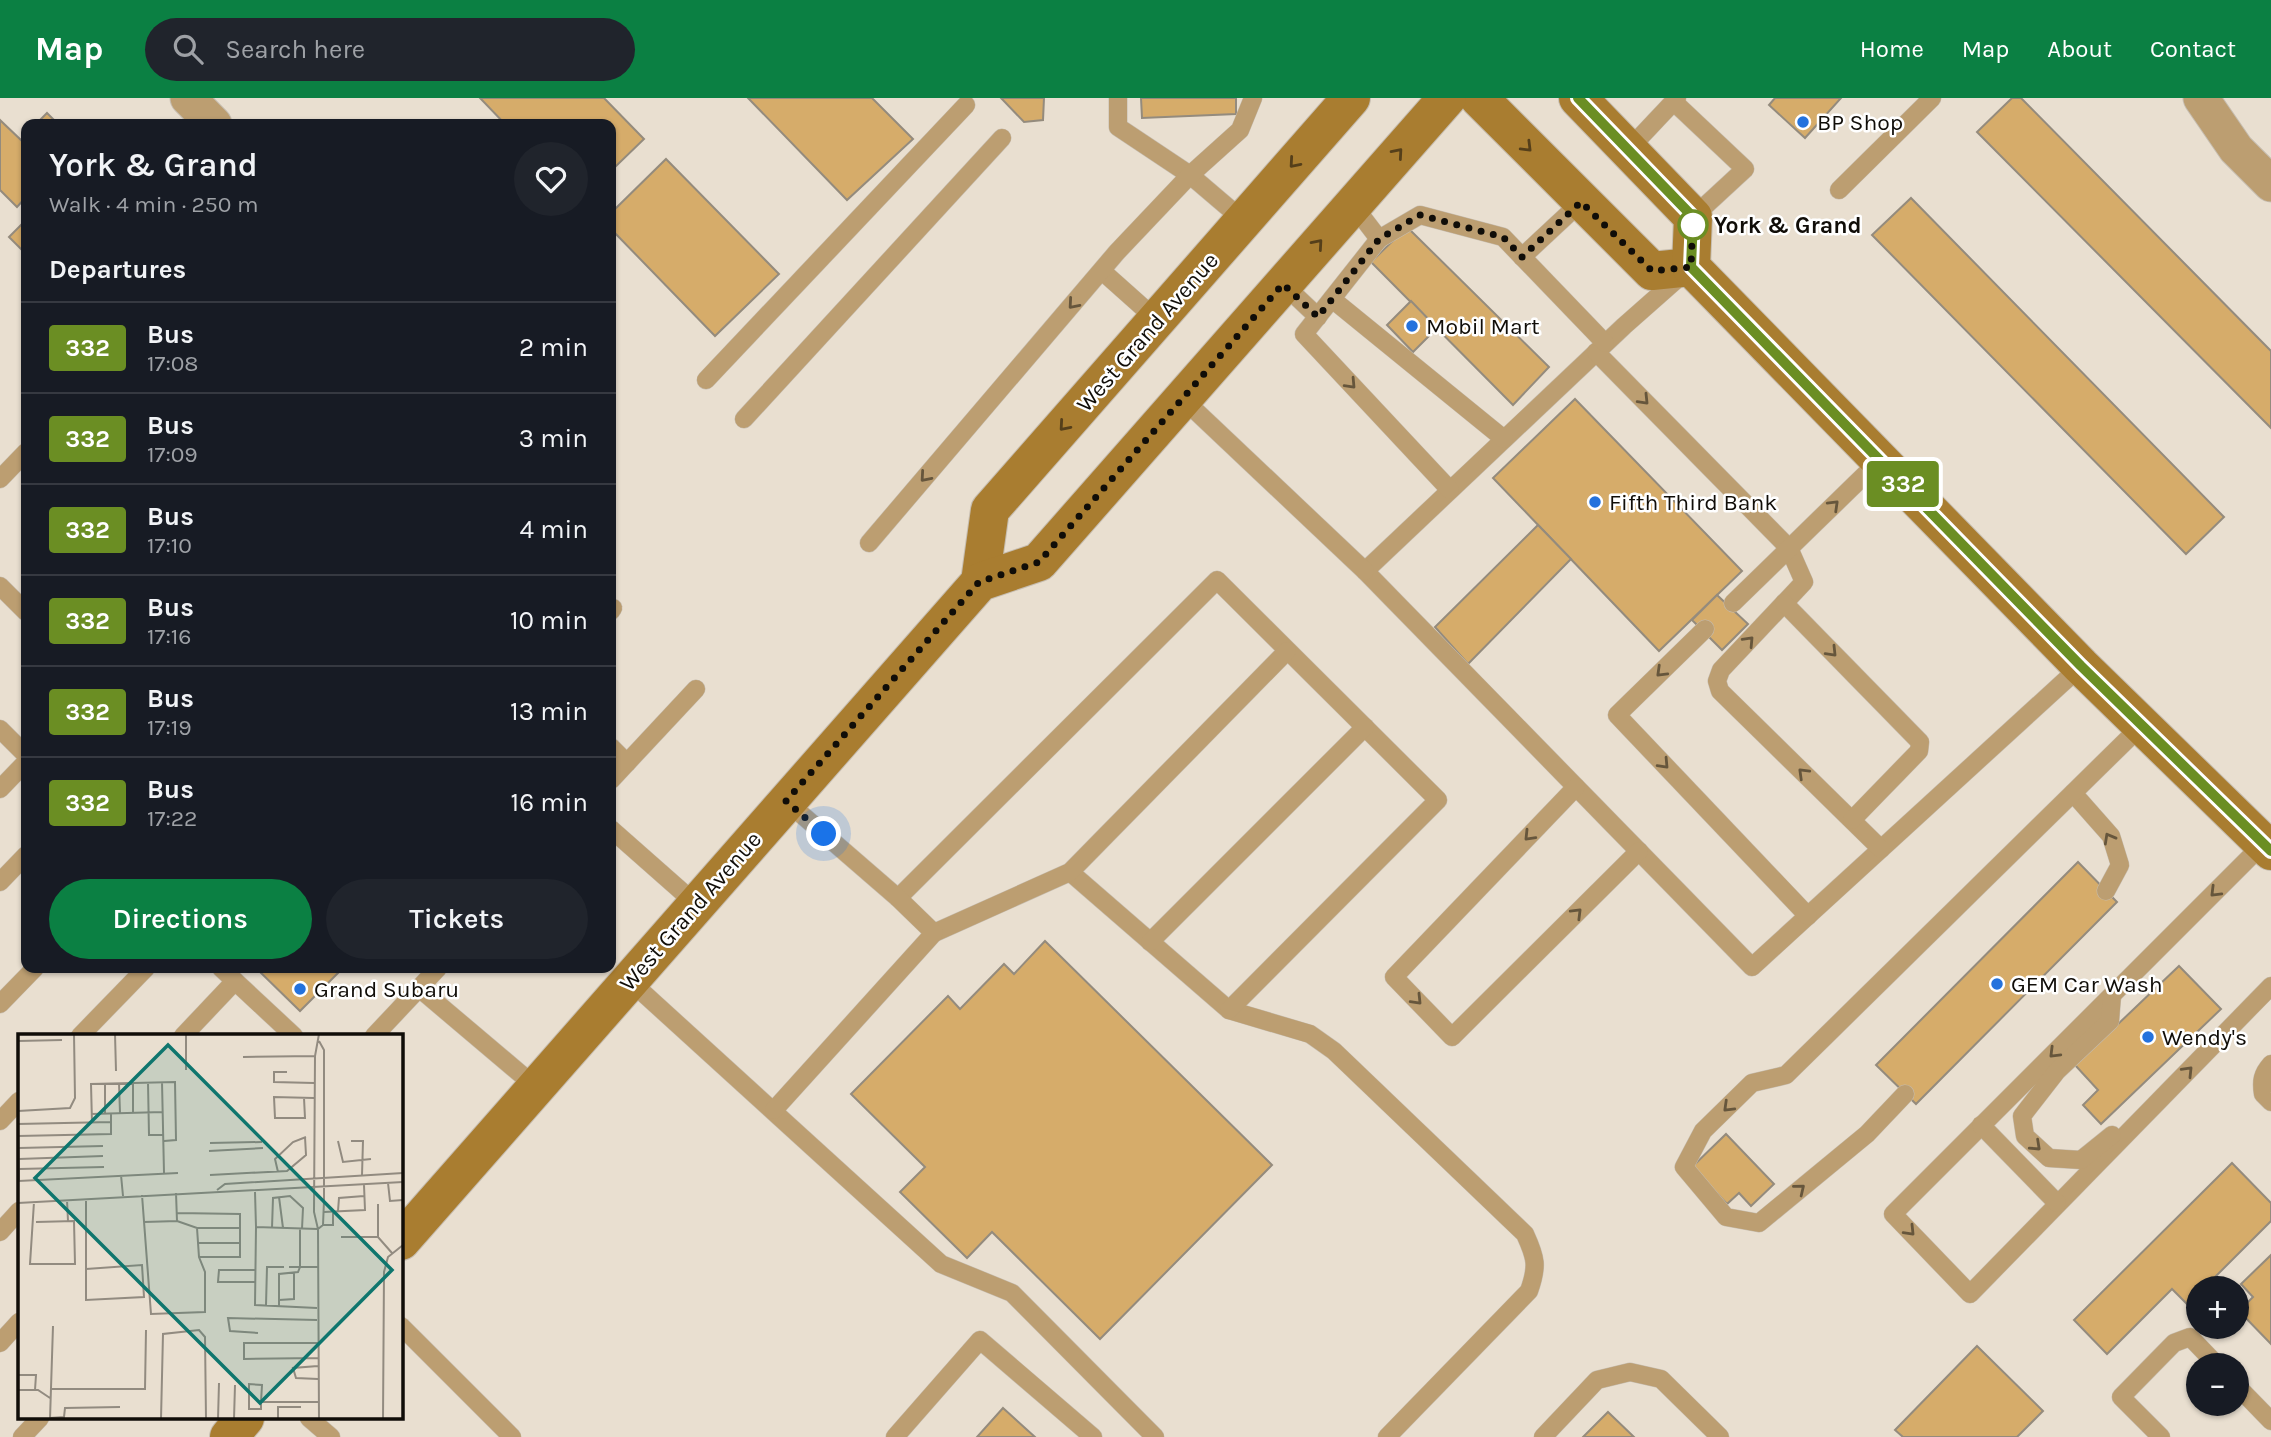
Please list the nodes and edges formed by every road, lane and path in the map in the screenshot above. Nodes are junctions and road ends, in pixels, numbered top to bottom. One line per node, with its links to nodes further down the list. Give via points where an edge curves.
1 (188, 98): 12 (street)
2 (1118, 98): 15 (lane, via 1118,127)
3 (1253, 98): 15 (lane, via 1240,130)
4 (1351, 98): 21 (main road, West Grand Avenue, one-way to 21)
5 (1447, 98): 19 (main road, one-way to 5)
6 (1479, 98): 18 (main road, one-way to 18)
7 (1578, 98): 14 (main road)
8 (1932, 98): 17 (lane)
9 (2201, 98): 16 (street, via 2236,149)
10 (1676, 100): 14 (lane); 20 (lane, via 1745,169)
11 (966, 105): 31 (lane)
12 (209, 119)
13 (1002, 138): 33 (lane)
14 (1628, 150): 20 (main road)
15 (1190, 175): 21 (lane); 25 (lane)
16 (2271, 184)
17 (1839, 190)
18 (1581, 202): 23 (lane); 24 (main road, via 1652,271)
19 (1353, 205): 22 (lane); 26 (main road, one-way to 19)
20 (1693, 217): 24 (main road)
21 (1244, 221): 29 (main road, West Grand Avenue)
22 (1379, 239): 23 (lane, via 1420,215 1503,237); 27 (lane)
23 (1522, 257): 30 (lane)
24 (1691, 267): 30 (lane); 35 (main road)
25 (1102, 271): 29 (lane); 39 (lane, one-way to 39)
26 (1283, 284): 28 (lane); 32 (main road)
27 (1332, 299): 28 (lane); 34 (lane)
28 (1318, 317): 38 (lane, one-way to 38, via 1304,334)
29 (1157, 320): 42 (main road, West Grand Avenue, one-way to 42, via 990,510)
30 (1601, 347): 34 (lane); 40 (lane, one-way to 40)
31 (706, 380)
32 (1182, 398): 41 (lane); 42 (main road, via 1039,562)
33 (744, 419)
34 (1504, 439): 38 (lane)
35 (1880, 460): 40 (lane, one-way to 35); 49 (main road)
36 (21, 465): 37 (lane)
37 (0, 479)
38 (1450, 490): 41 (lane)
39 (869, 543)
40 (1789, 548): 44 (lane); 45 (lane, via 1804,582)
41 (1365, 571): 59 (lane)
42 (979, 582): 62 (main road, West Grand Avenue)
43 (0, 586): 46 (lane)
44 (1733, 603)
45 (1784, 603): 63 (lane, one-way to 45, via 1720,691 1721,670); 63 (lane, one-way to 63, via 1920,742 1919,751)
46 (21, 607)
47 (1705, 629): 74 (lane, one-way to 74, via 1617,715)
48 (1287, 651): 52 (lane); 69 (lane); 72 (lane, via 1217,580)
49 (2081, 666): 51 (main road); 66 (lane)
50 (696, 689): 56 (lane)
51 (2142, 726): 61 (lane); 65 (main road)
52 (1364, 727): 76 (lane); 87 (lane, via 1438,800)
53 (0, 729): 54 (lane)
54 (21, 750)
55 (616, 752): 56 (lane)
56 (627, 763): 58 (lane)
57 (21, 767): 60 (lane)
58 (616, 775)
59 (1576, 787): 67 (lane); 67 (lane, one-way to 67, via 1394,977 1452,1037)
60 (0, 789)
61 (2073, 793): 71 (lane, one-way to 61, via 2120,865 2111,836); 95 (lane, one-way to 95, via 1786,1076 1752,1083 1703,1131 1684,1167 1726,1217 1759,1223 1867,1134)
62 (786, 801): 72 (lane); 73 (main road, West Grand Avenue)
63 (1852, 820): 66 (lane)
64 (616, 833): 73 (lane)
65 (2267, 848): 85 (lane, one-way to 85)
66 (1881, 849): 74 (lane)
67 (1639, 851): 74 (lane, via 1752,967)
68 (21, 859): 70 (lane)
69 (1070, 872): 75 (lane); 76 (lane)
70 (3, 873)
71 (2106, 891)
72 (898, 898): 75 (lane)
73 (696, 904): 81 (main road, West Grand Avenue)
74 (1808, 916)
75 (934, 933): 98 (lane)
76 (1150, 942): 87 (lane)
77 (29, 973): 86 (lane)
78 (141, 973): 88 (lane)
79 (226, 973): 82 (lane)
80 (433, 973): 84 (lane)
81 (629, 980): 93 (main road, West Grand Avenue); 98 (lane)
82 (235, 981): 89 (lane); 90 (lane)
83 (2271, 986): 94 (lane, one-way to 83)
84 (419, 988): 91 (lane); 93 (lane)
85 (2112, 995): 94 (lane, one-way to 94, via 2110,1021 2057,1071 2022,1116 2025,1136 2049,1158 2081,1160); 100 (lane, one-way to 100)
86 (0, 1004)
87 (1229, 1010): 121 (lane, via 1310,1034 1334,1051 1525,1234 1535,1255 1529,1291)
88 (82, 1034)
89 (185, 1034)
90 (291, 1034)
91 (376, 1034)
92 (2271, 1064): 96 (lane, via 2263,1072 2262,1083 2263,1094)
93 (536, 1087): 104 (main road, West Grand Avenue)
94 (2166, 1093): 101 (lane)
95 (1905, 1094)
96 (2271, 1101)
97 (18, 1102): 99 (lane)
98 (774, 1110): 120 (lane, via 941,1264 1012,1293)
99 (0, 1121)
100 (1982, 1125): 101 (lane); 101 (lane, one-way to 101, via 1893,1214 1970,1294)
101 (2057, 1203)
102 (18, 1212): 103 (lane)
103 (0, 1231)
104 (402, 1240)
105 (18, 1323): 107 (lane)
106 (402, 1327): 117 (lane)
107 (0, 1343)
108 (2205, 1353): 124 (lane, via 2190,1337 2174,1343 2121,1397)
109 (2249, 1398): 113 (lane)
110 (38, 1420): 114 (lane)
111 (244, 1420): 115 (main road)
112 (311, 1420): 116 (lane)
113 (2271, 1421)
114 (22, 1437)
115 (229, 1437)
116 (331, 1437)
117 (512, 1437)
118 (895, 1437): 119 (lane, via 980,1340)
119 (1093, 1437)
120 (1155, 1437)
121 (1387, 1437)
122 (1543, 1437): 123 (lane, via 1597,1380 1630,1372 1661,1379)
123 (1720, 1437)
124 (2161, 1437)

